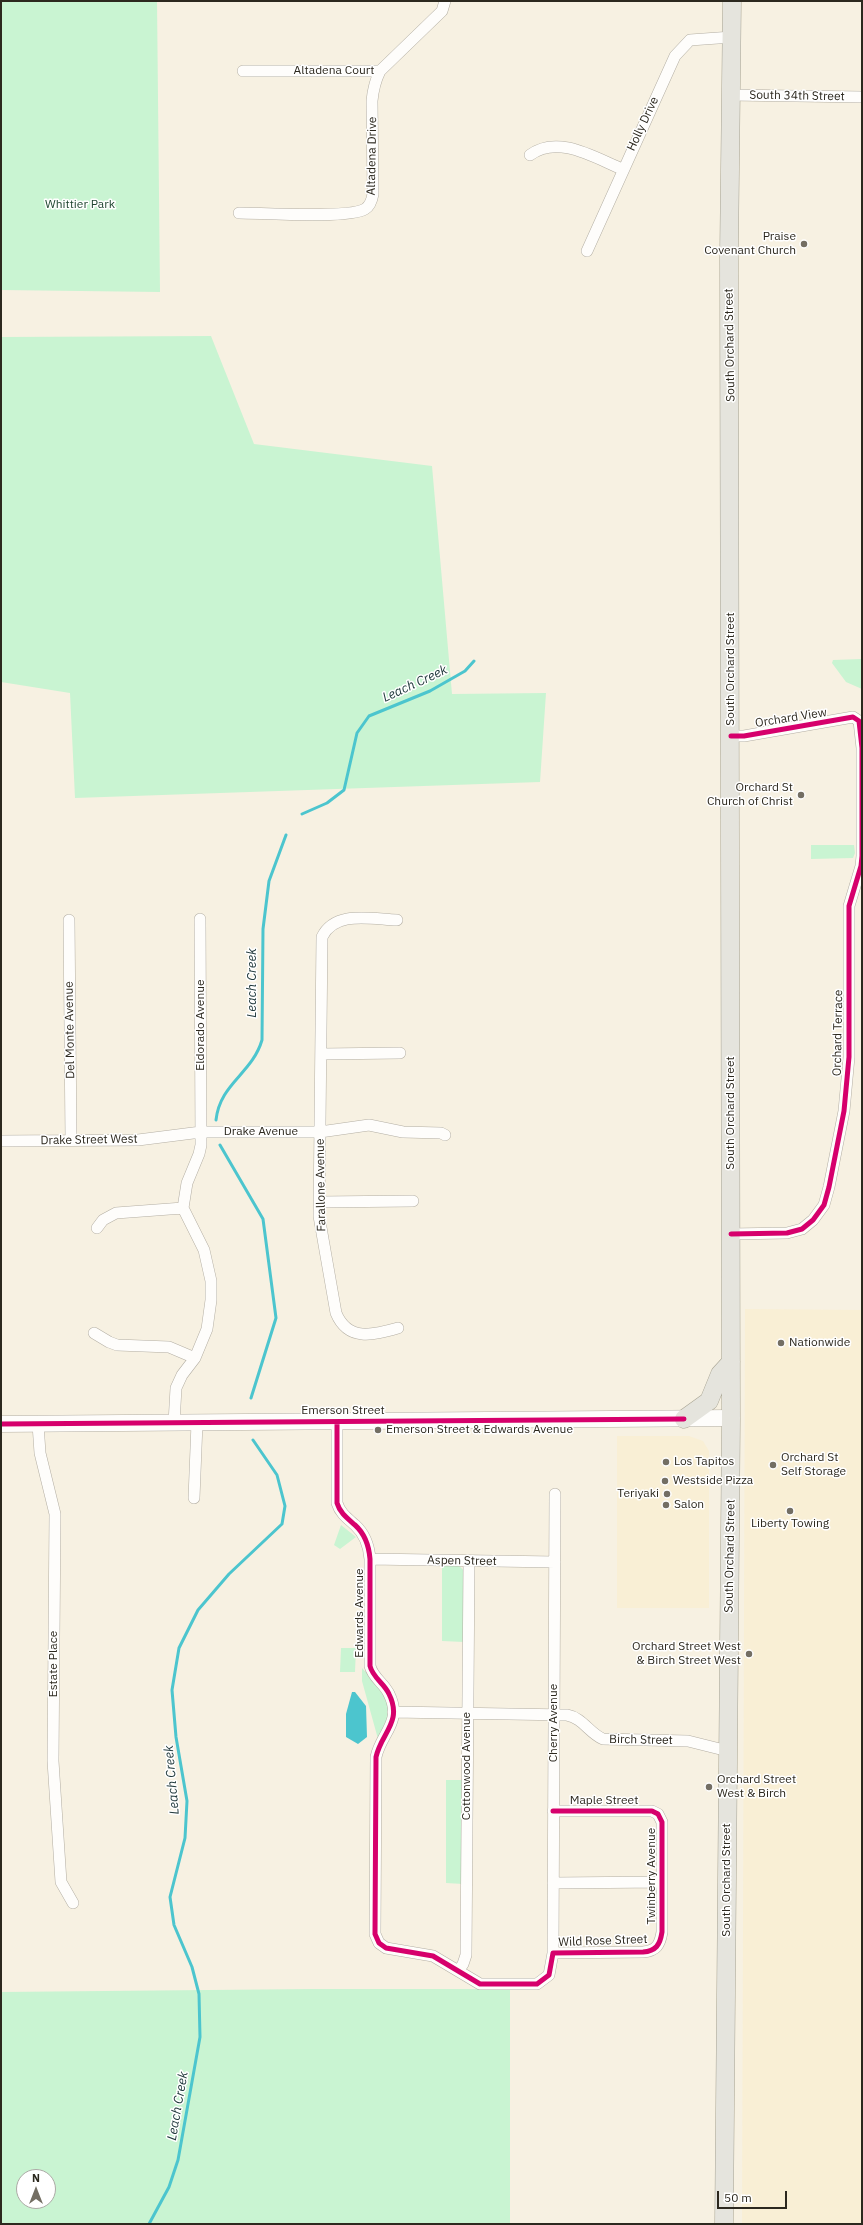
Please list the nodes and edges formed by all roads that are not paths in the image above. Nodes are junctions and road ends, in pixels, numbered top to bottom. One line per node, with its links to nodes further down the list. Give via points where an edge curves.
1 (732, 1): 3 (main road, South Orchard Street)
2 (445, 3): 5 (street, Altadena Court, via 442,11)
3 (732, 37): 6 (main road, South Orchard Street); 9 (street, Holly Drive, via 695,39 679,49)
4 (243, 71): 5 (street, Altadena Court)
5 (380, 71): 10 (street, Altadena Drive, via 373,88 373,194 369,206 365,210 351,213 316,215)
6 (731, 95): 7 (street, South 34th Street); 13 (main road, South Orchard Street)
7 (862, 97)
8 (530, 155): 9 (street, via 548,147 566,148)
9 (622, 169): 11 (street, Holly Drive)
10 (239, 213)
11 (587, 251)
12 (853, 717): 13 (street, Orchard View, via 744,736); 14 (street, Orchard Terrace, via 860,725)
13 (731, 736): 29 (main road, South Orchard Street)
14 (862, 757): 29 (street, Orchard Terrace, via 861,866 849,906 849,1057 844,1111 829,1187 824,1205 813,1220 802,1229 787,1233)
15 (200, 919): 20 (street, Eldorado Avenue)
16 (69, 920): 23 (street, Del Monte Avenue)
17 (397, 920): 19 (street, Farallone Avenue, via 343,918 325,931 321,942)
18 (400, 1053): 19 (street)
19 (322, 1054): 21 (street, Farallone Avenue)
20 (201, 1132): 21 (street, Drake Avenue); 23 (street, Drake Street West, via 138,1140); 27 (street, Eldorado Avenue, via 199,1154 187,1183)
21 (320, 1132): 22 (street, Drake Avenue, via 369,1126); 26 (street, Farallone Avenue)
22 (445, 1135)
23 (71, 1140): 24 (street, Drake Street West)
24 (1, 1141)
25 (413, 1201): 26 (street)
26 (320, 1202): 30 (street, Farallone Avenue, via 323,1247 340,1322 354,1333 378,1333)
27 (183, 1208): 28 (street, via 116,1213 103,1220); 32 (street, via 204,1250 211,1281 206,1329)
28 (97, 1228)
29 (731, 1234): 33 (main road, South Orchard Street)
30 (398, 1328)
31 (94, 1333): 32 (street, via 117,1345 169,1347)
32 (195, 1358): 37 (street, via 176,1388)
33 (731, 1362): 34 (main road, South Orchard Street); 35 (main road, via 720,1374 709,1401)
34 (731, 1418): 35 (main road, Emerson Street); 49 (main road, South Orchard Street)
35 (684, 1419): 36 (main road, Emerson Street)
36 (337, 1422): 38 (main road, Emerson Street); 43 (street, Edwards Avenue, via 337,1502 342,1513 367,1542)
37 (174, 1423): 38 (main road, Emerson Street); 40 (main road, Emerson Street)
38 (197, 1423): 42 (street)
39 (1, 1424): 40 (main road, Emerson Street)
40 (38, 1424): 54 (street, Estate Place, via 40,1453 55,1514 53,1761 60,1882)
41 (555, 1494): 45 (street, Cherry Avenue)
42 (194, 1498)
43 (370, 1559): 44 (street, Aspen Street); 46 (street, Edwards Avenue, via 370,1666 388,1693)
44 (469, 1561): 45 (street, Aspen Street); 47 (street, Cottonwood Avenue)
45 (555, 1562): 48 (street, Cherry Avenue)
46 (393, 1712): 47 (street, Birch Street); 56 (street, Edwards Avenue, via 391,1727 376,1757 375,1934)
47 (468, 1712): 48 (street, Birch Street); 58 (street, Cottonwood Avenue, via 466,1955)
48 (554, 1714): 49 (street, Birch Street, via 575,1716 603,1739 688,1741); 50 (street, Cherry Avenue)
49 (728, 1751): 59 (main road, South Orchard Street)
50 (553, 1811): 51 (street, Maple Street); 53 (street, Cherry Avenue)
51 (654, 1811): 52 (street, Twinberry Avenue, via 662,1822)
52 (662, 1882): 53 (street); 55 (street, Twinberry Avenue)
53 (553, 1883): 57 (street, Cherry Avenue)
54 (73, 1903)
55 (660, 1942): 57 (street, Wild Rose Street, via 654,1950 643,1952)
56 (383, 1946): 58 (street, Wild Rose Street, via 433,1956)
57 (553, 1953): 58 (street, Wild Rose Street, via 549,1975 537,1984 480,1984)
58 (459, 1970)
59 (724, 2224)

